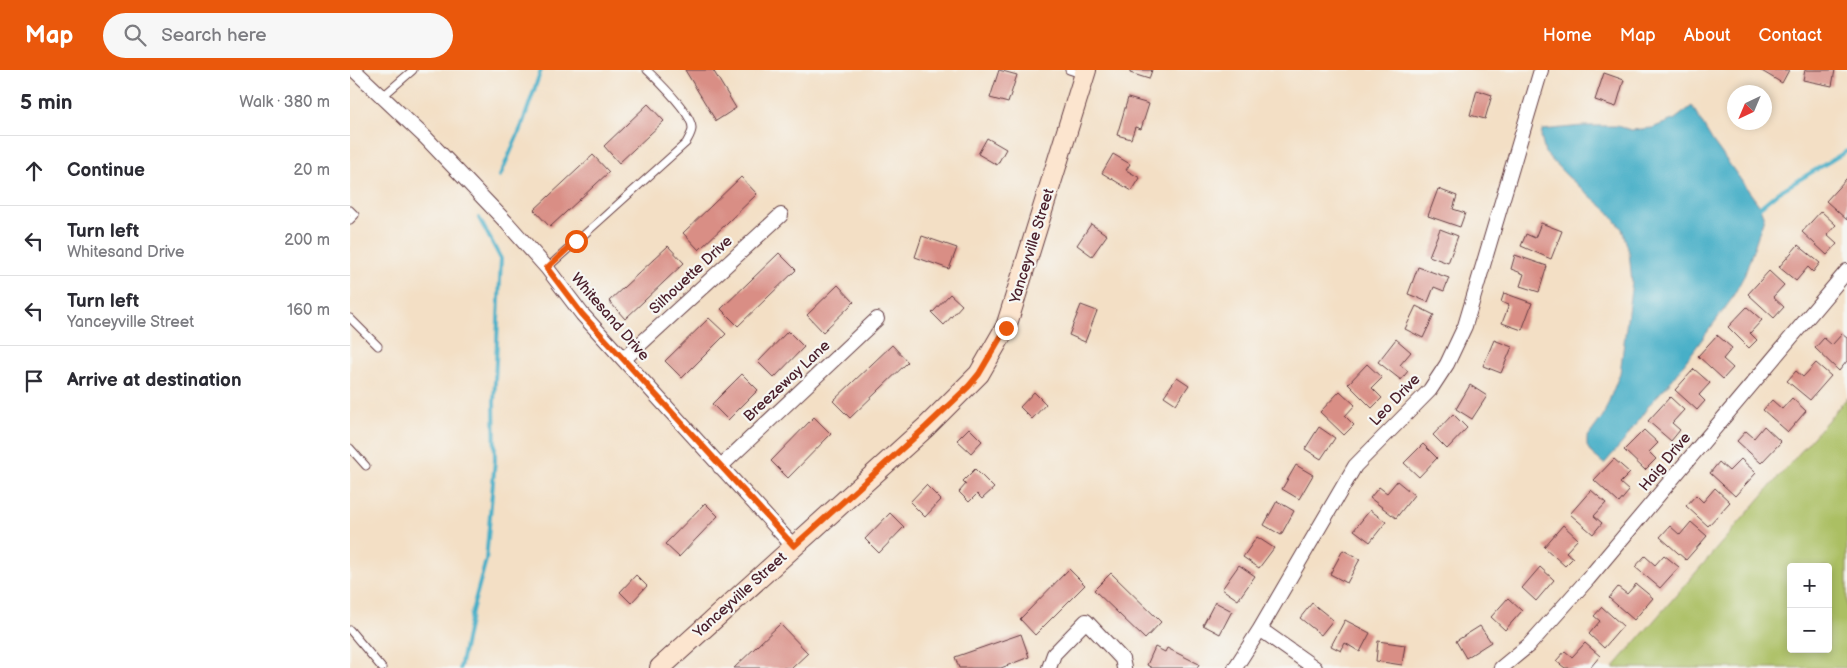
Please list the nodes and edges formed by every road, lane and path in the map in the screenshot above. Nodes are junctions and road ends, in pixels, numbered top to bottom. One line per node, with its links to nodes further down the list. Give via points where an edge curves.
1 (354, 70): 6 (street, Whitesand Drive)
2 (413, 70): 6 (lane)
3 (647, 70): 10 (lane, via 689,118 692,129 686,143)
4 (1541, 70): 20 (street, Leo Drive, via 1465,326 1447,364 1430,390 1355,466)
5 (1080, 72): 19 (main road, Yanceyville Street, via 1006,328 979,374 926,427)
6 (382, 97): 10 (street, Whitesand Drive, via 461,173)
7 (350, 210): 9 (lane, via 355,215)
8 (781, 214): 15 (street, Silhouette Drive)
9 (350, 220)
10 (547, 268): 15 (street, Whitesand Drive, via 582,314)
11 (1847, 270): 28 (street, Haig Drive, via 1588,579 1529,645)
12 (350, 318): 14 (lane)
13 (877, 319): 18 (street, Breezeway Lane)
14 (378, 346)
15 (624, 359): 18 (street, Whitesand Drive)
16 (350, 448): 17 (lane)
17 (366, 466)
18 (720, 467): 19 (street, Whitesand Drive)
19 (794, 546): 23 (main road, Yanceyville Street)
20 (1260, 629): 26 (street, Leo Drive); 27 (street)
21 (350, 630): 22 (lane)
22 (382, 668)
23 (660, 668)
24 (1049, 668): 25 (street, via 1054,654 1086,622 1122,659)
25 (1124, 668)
26 (1235, 668)
27 (1315, 668)
28 (1501, 668)

